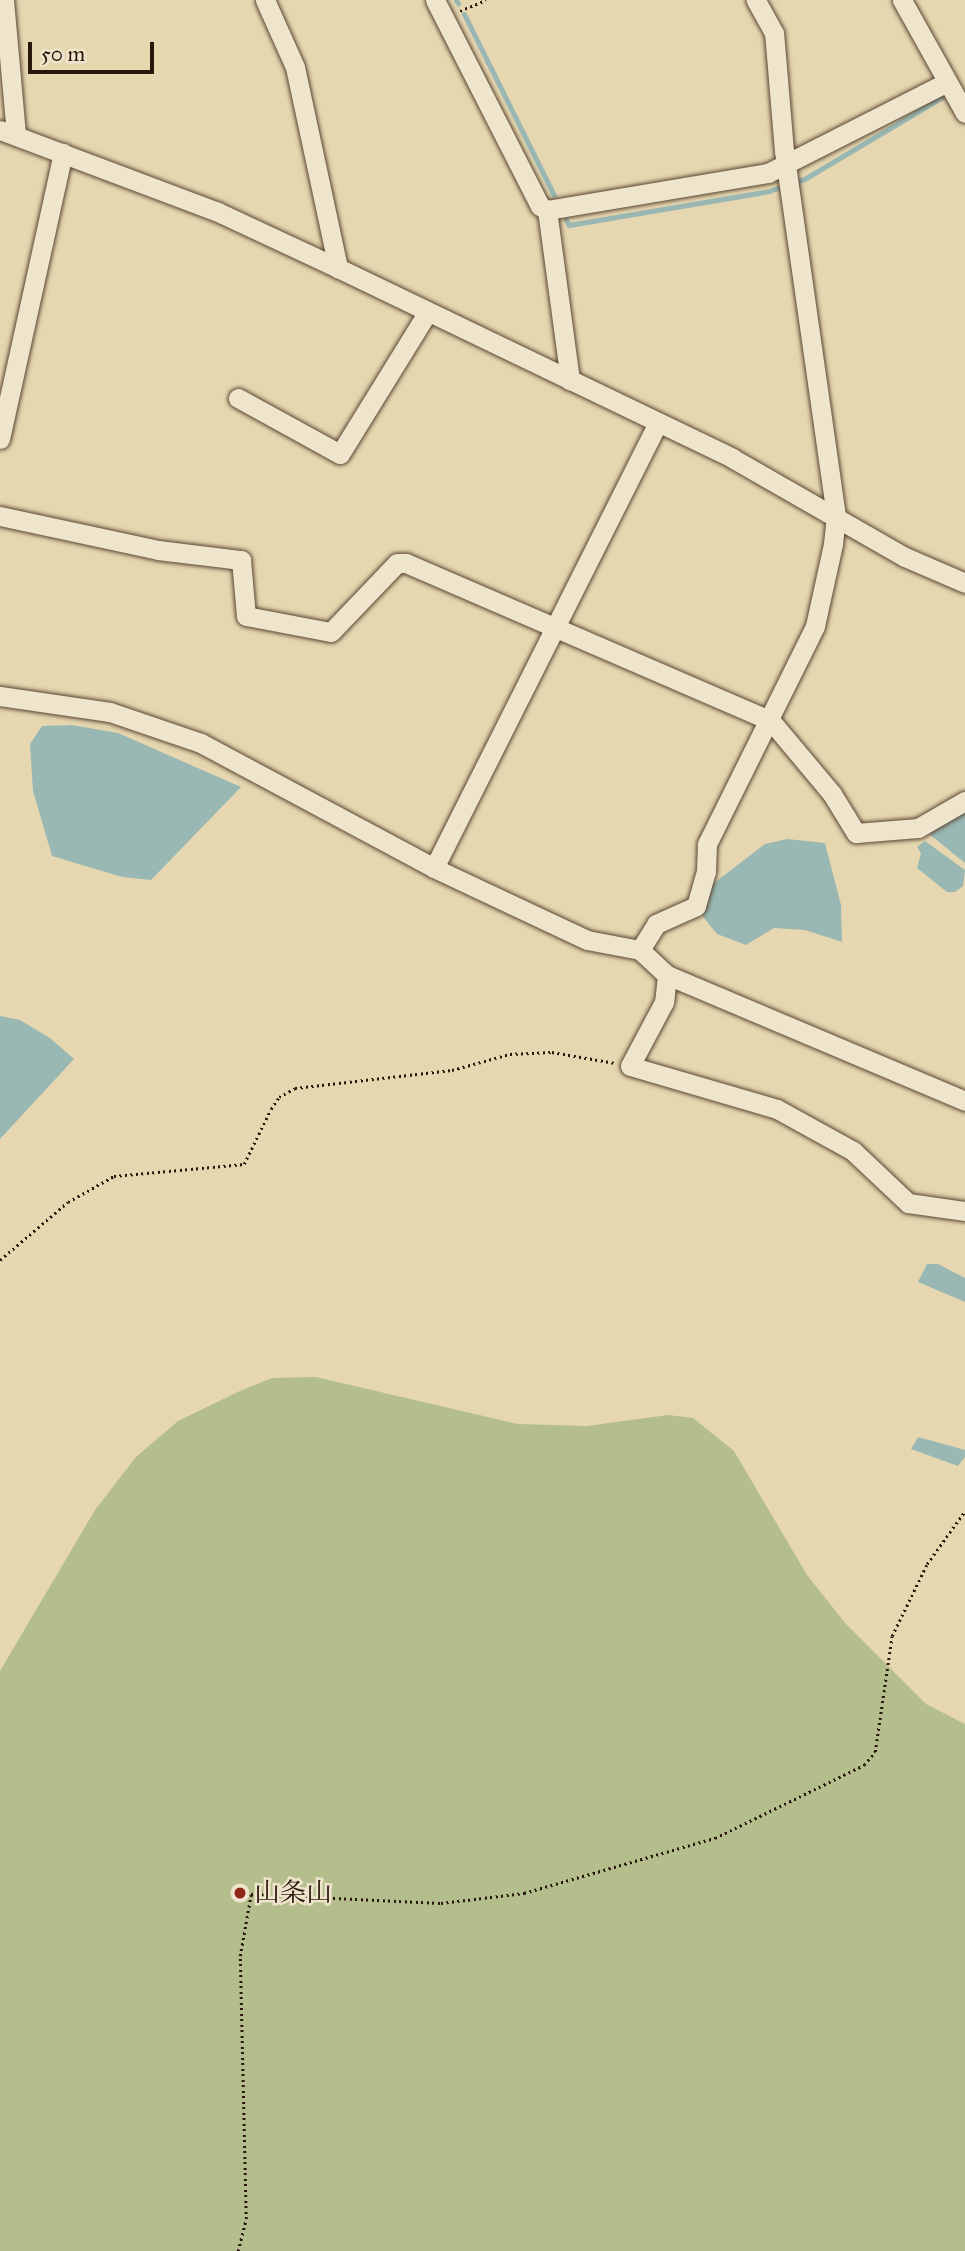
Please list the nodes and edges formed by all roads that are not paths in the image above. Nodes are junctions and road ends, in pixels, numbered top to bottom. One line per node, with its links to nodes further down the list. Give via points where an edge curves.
1 (4, 0): 8 (street)
2 (265, 0): 12 (street, via 295,67)
3 (435, 0): 11 (street, via 540,206)
4 (756, 0): 10 (street, via 774,33)
5 (902, 0): 6 (street)
6 (947, 82): 7 (street); 10 (street)
7 (965, 113)
8 (8, 132): 9 (street)
9 (63, 153): 12 (street, via 218,212); 17 (street)
10 (787, 169): 11 (street); 19 (street)
11 (547, 210): 14 (street)
12 (338, 268): 13 (street)
13 (427, 313): 14 (street); 15 (street, via 340,454)
14 (570, 380): 16 (street)
15 (238, 398)
16 (658, 422): 19 (street); 21 (street)
17 (0, 439)
18 (0, 516): 21 (street, via 158,550 241,560 246,616 331,632 397,563 406,563)
19 (836, 516): 20 (street, via 905,556); 23 (street, via 815,626)
20 (965, 583)
21 (556, 631): 23 (street); 25 (street)
22 (0, 696): 25 (street, via 110,712 201,743)
23 (771, 721): 24 (street, via 832,794 856,833 918,828); 26 (street, via 707,844 706,872 696,906 656,924)
24 (965, 800)
25 (435, 868): 26 (street, via 587,940)
26 (640, 950): 27 (street)
27 (667, 975): 28 (street); 29 (street, via 664,1002 630,1066 777,1109 853,1151 908,1203 958,1214)
28 (965, 1101)
29 (965, 1211)

